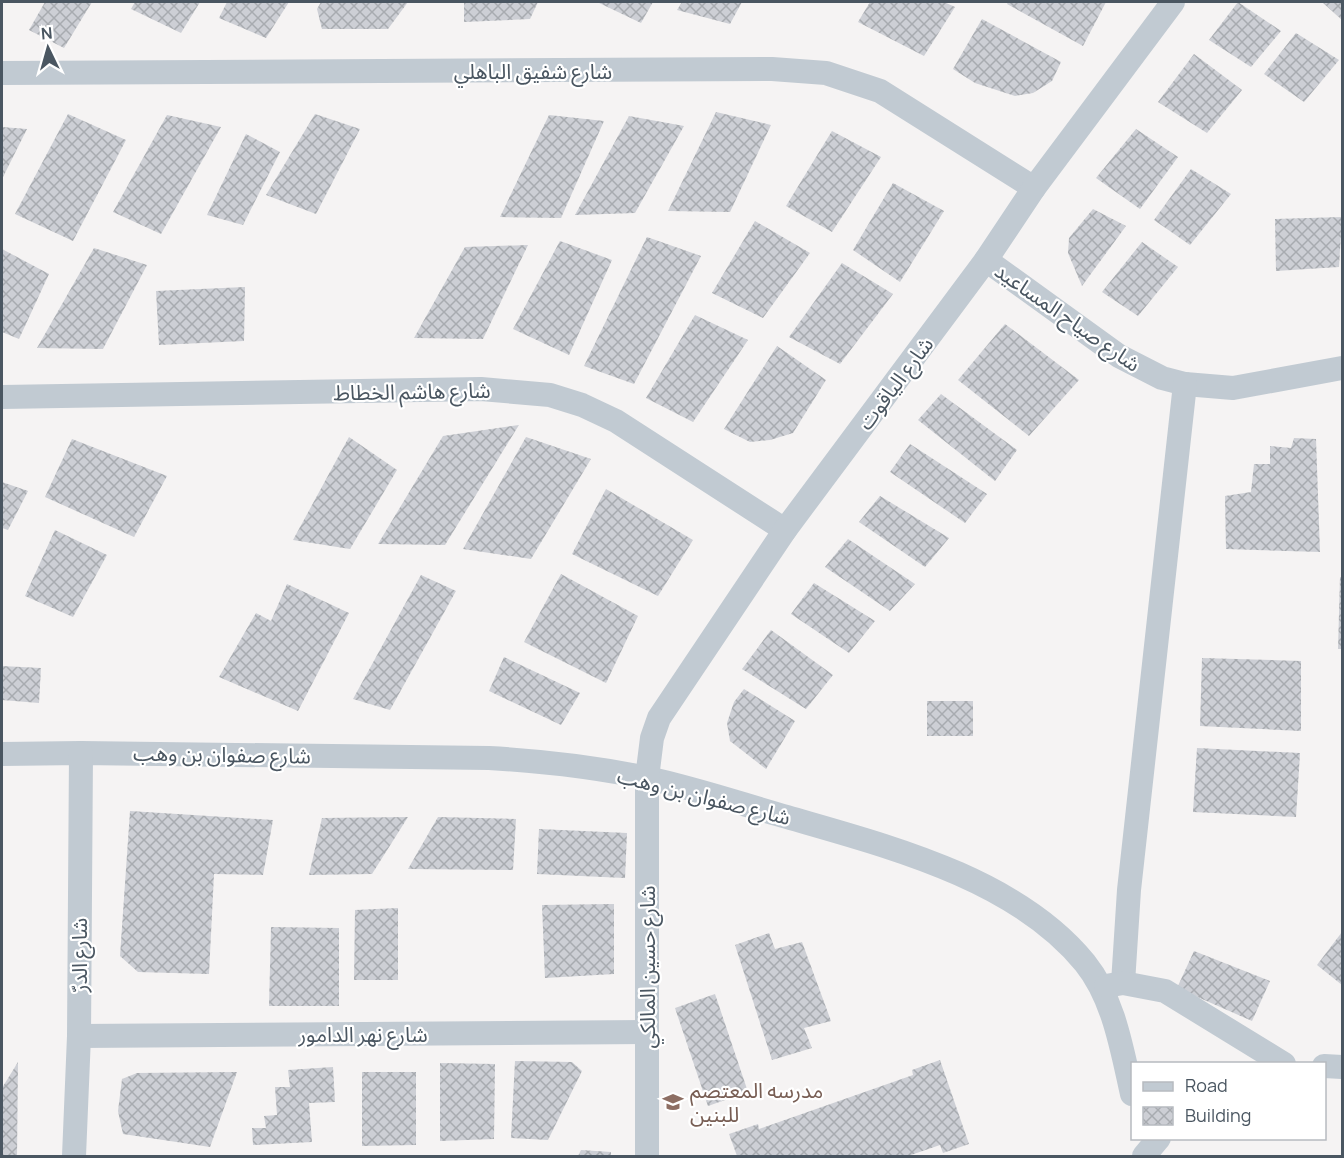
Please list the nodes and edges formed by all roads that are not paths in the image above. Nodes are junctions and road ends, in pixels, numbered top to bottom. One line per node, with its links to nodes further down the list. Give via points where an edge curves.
1 (1173, 2): 3 (street, شارع الياقوت)
2 (2, 73): 3 (street, شارع شفيق الباهلي, via 760,69 826,73 880,91)
3 (1034, 188): 4 (street, شارع الياقوت)
4 (986, 260): 6 (street, شارع صياح المساعيد, via 1119,356); 8 (street, شارع الياقوت)
5 (1342, 368): 6 (street, شارع صياح المساعيد, via 1233,388)
6 (1185, 384): 12 (street, via 1127,910)
7 (2, 397): 8 (street, شارع هاشم الخطاط, via 481,389 550,395 616,421)
8 (785, 530): 11 (street, شارع الياقوت, via 659,718)
9 (81, 753): 10 (street, شارع صفوان بن وهب); 11 (street, شارع صفوان بن وهب, via 489,758); 14 (street, شارع الدرّ)
10 (2, 754)
11 (647, 778): 12 (street, شارع صفوان بن وهب, via 896,849 952,872 1013,902 1055,933); 13 (street, شارع حسين المالكي)
12 (1112, 985): 15 (street, via 1165,991); 18 (street, شارع صفوان بن وهب, via 1113,1018)
13 (648, 1032): 14 (street, شارع نهر الدامور); 22 (street, شارع حسين المالكي)
14 (79, 1036): 21 (street, شارع الدرّ)
15 (1281, 1062)
16 (1326, 1066): 17 (street)
17 (1342, 1067)
18 (1131, 1090)
19 (1141, 1140): 23 (street)
20 (1158, 1140): 23 (street)
21 (74, 1156)
22 (647, 1156)
23 (1144, 1156)

